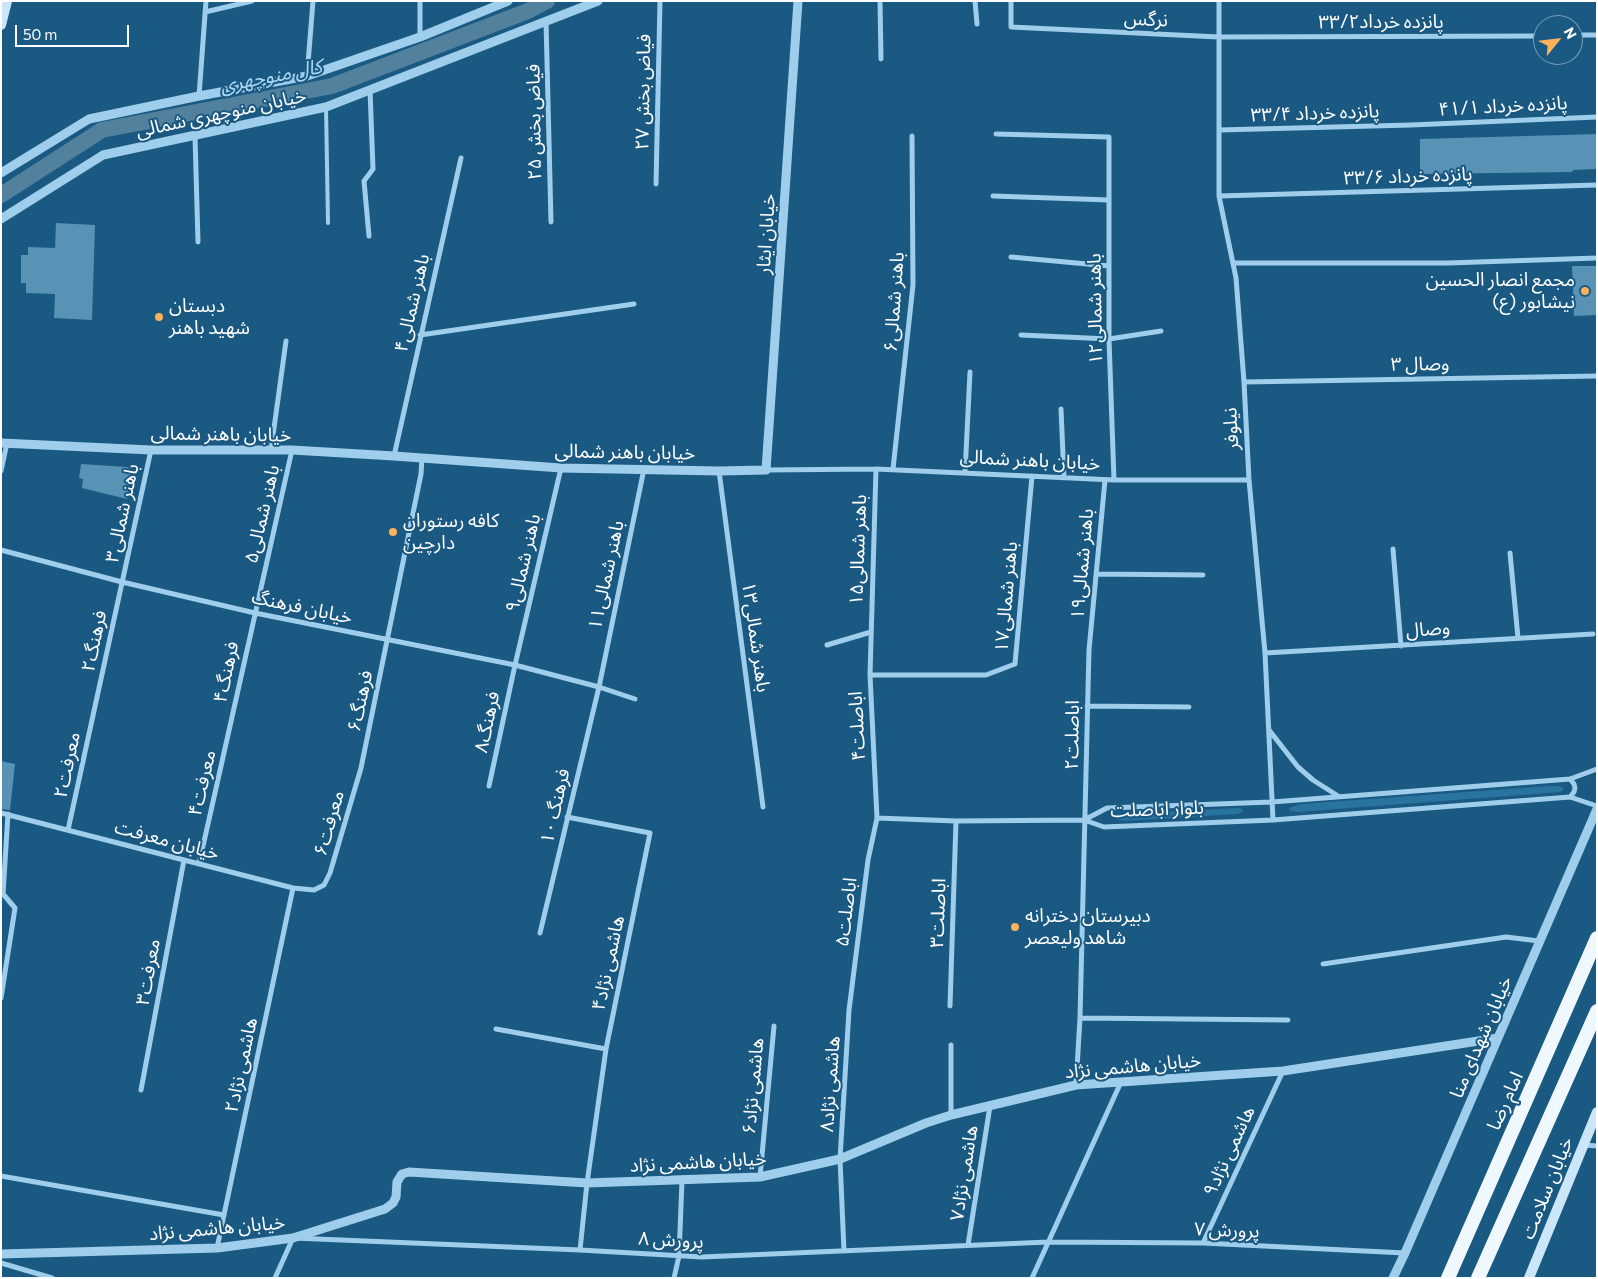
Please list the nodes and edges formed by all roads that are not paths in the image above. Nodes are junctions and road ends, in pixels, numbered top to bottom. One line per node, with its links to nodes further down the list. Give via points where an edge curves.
1 (7, 1): 17 (main road)
2 (206, 1): 14 (street)
3 (252, 1): 14 (street)
4 (313, 1): 24 (street)
5 (420, 1): 21 (street)
6 (508, 1): 21 (street, خیابان منوچهری شمالی)
7 (598, 1): 15 (street, خیابان منوچهری شمالی)
8 (660, 1): 36 (street, فیاض بخش ۲۷)
9 (798, 1): 70 (street, خیابان ایثار)
10 (880, 1): 23 (street)
11 (975, 1): 16 (street)
12 (1011, 1): 22 (street, نرگس, via 1011,27)
13 (1219, 1): 22 (street, نیلوفر)
14 (205, 12): 26 (street)
15 (546, 21): 25 (street, خیابان منوچهری شمالی); 42 (street, فیاض بخش ۲۵)
16 (976, 24)
17 (1, 25)
18 (1583, 35): 19 (street)
19 (1597, 35)
20 (1533, 36): 22 (street, پانزده خرداد۳۳/۲)
21 (420, 37): 24 (street, خیابان منوچهری شمالی)
22 (1219, 37): 30 (street, نیلوفر)
23 (881, 59)
24 (307, 76): 26 (street, خیابان منوچهری شمالی)
25 (370, 90): 27 (street, خیابان منوچهری شمالی); 44 (street, via 373,169 364,181)
26 (199, 96): 35 (street, خیابان منوچهری شمالی, via 89,119)
27 (326, 107): 32 (street, خیابان منوچهری شمالی); 43 (lane)
28 (1597, 116): 29 (street, پانزده خرداد ۴۱/۱)
29 (1411, 125): 30 (street, پانزده خرداد ۳۳/۴)
30 (1219, 130): 39 (street, نیلوفر)
31 (996, 134): 40 (street, باهنر شمالی۱۲, via 1109,137)
32 (195, 136): 41 (street, خیابان منوچهری شمالی, via 103,155); 45 (street)
33 (912, 136): 69 (street, باهنر شمالی۶, via 914,286)
34 (461, 158): 53 (street, باهنر شمالی۴)
35 (1, 173)
36 (656, 184)
37 (1597, 185): 39 (street, پانزده خرداد ۳۳/۶)
38 (993, 196): 40 (street)
39 (1219, 196): 48 (street, نیلوفر)
40 (1109, 200): 49 (street, باهنر شمالی۱۲)
41 (1, 219)
42 (551, 222)
43 (328, 223)
44 (369, 236)
45 (198, 242)
46 (1011, 257): 49 (street)
47 (1597, 258): 48 (street, via 1448,263)
48 (1233, 263): 58 (street, نیلوفر)
49 (1109, 266): 54 (street, باهنر شمالی۱۲)
50 (634, 304): 53 (street)
51 (1161, 331): 54 (street)
52 (1021, 334): 54 (street)
53 (420, 336): 64 (street, باهنر شمالی۴)
54 (1110, 339): 77 (street, باهنر شمالی۱۲)
55 (286, 342): 62 (street)
56 (970, 372): 73 (street)
57 (1597, 376): 58 (street, وصال ۳)
58 (1244, 382): 78 (street, نیلوفر)
59 (1061, 409): 75 (street)
60 (4, 443): 61 (street, خیابان باهنر شمالی); 71 (street)
61 (151, 450): 62 (street, خیابان باهنر شمالی); 84 (street, باهنر شمالی۳)
62 (271, 450): 63 (street, خیابان باهنر شمالی)
63 (292, 450): 64 (street, خیابان باهنر شمالی); 85 (street, باهنر شمالی۵)
64 (394, 456): 65 (street, خیابان باهنر شمالی)
65 (422, 458): 66 (street, خیابان باهنر شمالی); 89 (street, فرهنگ۶)
66 (561, 468): 67 (street, خیابان باهنر شمالی); 94 (street, باهنر شمالی۹)
67 (644, 469): 72 (street, خیابان باهنر شمالی); 96 (street, باهنر شمالی۱۱)
68 (876, 469): 69 (street, خیابان باهنر شمالی); 70 (street, خیابان باهنر شمالی); 86 (street, باهنر شمالی۱۵)
69 (893, 469): 73 (street, خیابان باهنر شمالی)
70 (766, 470): 72 (street, خیابان باهنر شمالی)
71 (1, 471)
72 (719, 471): 110 (street, باهنر شمالی۱۳)
73 (965, 473): 74 (street, خیابان باهنر شمالی)
74 (1032, 476): 75 (street, خیابان باهنر شمالی); 95 (street, باهنر شمالی۱۷, via 1015,664 986,675)
75 (1064, 478): 76 (street, خیابان باهنر شمالی)
76 (1105, 480): 77 (street, خیابان باهنر شمالی); 82 (street, باهنر شمالی۱۹)
77 (1114, 480): 78 (street, خیابان باهنر شمالی)
78 (1249, 480): 93 (street, نیلوفر)
79 (1393, 549): 91 (street)
80 (1, 550): 84 (street, خیابان فرهنگ)
81 (1510, 552): 88 (street)
82 (1096, 574): 83 (street); 92 (street, باهنر شمالی۱۹)
83 (1203, 575)
84 (122, 582): 85 (street, خیابان فرهنگ); 98 (street, فرهنگ۲)
85 (255, 613): 89 (street, خیابان فرهنگ); 102 (street, فرهنگ۴)
86 (871, 632): 90 (street); 95 (street, اباصلت۴)
87 (1593, 634): 88 (street, وصال)
88 (1518, 638): 91 (street, وصال)
89 (388, 640): 94 (street, خیابان فرهنگ); 103 (street, فرهنگ۶)
90 (827, 645)
91 (1401, 646): 93 (street, وصال)
92 (1089, 650): 99 (street, اباصلت۲)
93 (1265, 653): 101 (street, نیلوفر)
94 (515, 665): 96 (street, خیابان فرهنگ); 106 (street, فرهنگ۸)
95 (870, 674): 115 (street, اباصلت۴)
96 (599, 687): 97 (street, خیابان فرهنگ); 114 (street, فرهنگ ۱۰)
97 (635, 699)
98 (95, 706): 119 (street, معرفت۲)
99 (1087, 706): 100 (street); 116 (street, اباصلت۲)
100 (1189, 707)
101 (1269, 729): 107 (street, via 1298,767); 109 (street, نیلوفر)
102 (227, 738): 121 (street, معرفت۴)
103 (361, 768): 122 (street, معرفت۶)
104 (1597, 769): 105 (street, بلوار اباصلت)
105 (1570, 779): 107 (street, بلوار اباصلت); 108 (street, via 1575,788)
106 (489, 786)
107 (1338, 797): 109 (street, بلوار اباصلت)
108 (1570, 797): 111 (street, بلوار اباصلت); 117 (street, بلوار اباصلت)
109 (1272, 802): 116 (street, بلوار اباصلت, via 1107,808); 117 (street, نیلوفر)
110 (764, 807)
111 (1597, 808): 127 (street, خیابان شهدای منا)
112 (1, 812): 113 (street, خیابان معرفت)
113 (8, 814): 119 (street, خیابان معرفت); 124 (street)
114 (567, 817): 125 (street, فرهنگ ۱۰); 139 (street, هاشمی نژاد۴, via 650,833)
115 (877, 818): 118 (street); 131 (street, اباصلت۵, via 868,860)
116 (1084, 820): 117 (street, بلوار اباصلت, via 1104,827); 118 (street); 133 (street, اباصلت۲)
117 (1272, 820)
118 (956, 821): 130 (street, اباصلت۳)
119 (68, 830): 120 (street, خیابان معرفت)
120 (184, 860): 121 (street, خیابان معرفت); 143 (street, معرفت۳)
121 (199, 864): 123 (street, خیابان معرفت)
122 (324, 885): 123 (street, خیابان معرفت, via 314,890)
123 (293, 888): 154 (street, هاشمی نژاد۲)
124 (2, 894): 129 (street, via 15,908)
125 (540, 933)
126 (1597, 938): 171 (highway, امام رضا)
127 (1539, 942): 128 (street, via 1506,937); 137 (street, خیابان شهدای منا)
128 (1323, 964)
129 (1, 998)
130 (950, 1006)
131 (849, 1010): 149 (street, هاشمی نژاد۸)
132 (1597, 1011): 172 (highway)
133 (1080, 1018): 134 (street); 142 (street, اباصلت۲)
134 (1288, 1020)
135 (774, 1026): 151 (street, هاشمی نژاد۶)
136 (496, 1029): 139 (street)
137 (1498, 1038): 140 (street, خیابان هاشمی نژاد); 162 (street, خیابان شهدای منا)
138 (951, 1044): 146 (street)
139 (606, 1049): 153 (street, هاشمی نژاد۴)
140 (1283, 1071): 141 (street, خیابان هاشمی نژاد); 157 (street, هاشمی نژاد۹)
141 (1121, 1082): 142 (street, خیابان هاشمی نژاد); 156 (street)
142 (1076, 1085): 144 (street, خیابان هاشمی نژاد)
143 (141, 1090)
144 (990, 1106): 146 (street, خیابان هاشمی نژاد); 158 (street, هاشمی نژاد۷)
145 (1597, 1112): 147 (main road, خیابان سلامت)
146 (951, 1115): 149 (street, خیابان هاشمی نژاد)
147 (1583, 1145): 148 (street); 173 (main road, خیابان سلامت)
148 (1597, 1146)
149 (840, 1159): 151 (street, خیابان هاشمی نژاد); 161 (street, هاشمی نژاد۸)
150 (1, 1176): 154 (street)
151 (760, 1177): 152 (street, خیابان هاشمی نژاد)
152 (682, 1180): 153 (street, خیابان هاشمی نژاد); 164 (street)
153 (587, 1183): 155 (street, خیابان هاشمی نژاد, via 409,1172 402,1174 397,1182 396,1197 385,1209); 160 (street, هاشمی نژاد۴)
154 (224, 1215): 159 (street, هاشمی نژاد۲)
155 (293, 1238): 159 (street, خیابان هاشمی نژاد); 160 (street, پرورش ۸); 167 (street)
156 (1048, 1242): 157 (street, پرورش ۷); 158 (street, پرورش ۸); 169 (street)
157 (1203, 1243): 162 (street, پرورش ۷)
158 (968, 1245): 161 (street, پرورش ۸)
159 (217, 1248): 163 (street, خیابان هاشمی نژاد)
160 (580, 1250): 164 (street, پرورش ۸)
161 (844, 1251): 164 (street, پرورش ۸)
162 (1405, 1253): 170 (street, خیابان شهدای منا)
163 (1, 1254)
164 (679, 1256): 168 (street)
165 (1, 1263): 166 (street)
166 (52, 1278)
167 (275, 1278)
168 (674, 1278)
169 (1032, 1278)
170 (1393, 1278)
171 (1448, 1278)
172 (1478, 1278)
173 (1529, 1278)

